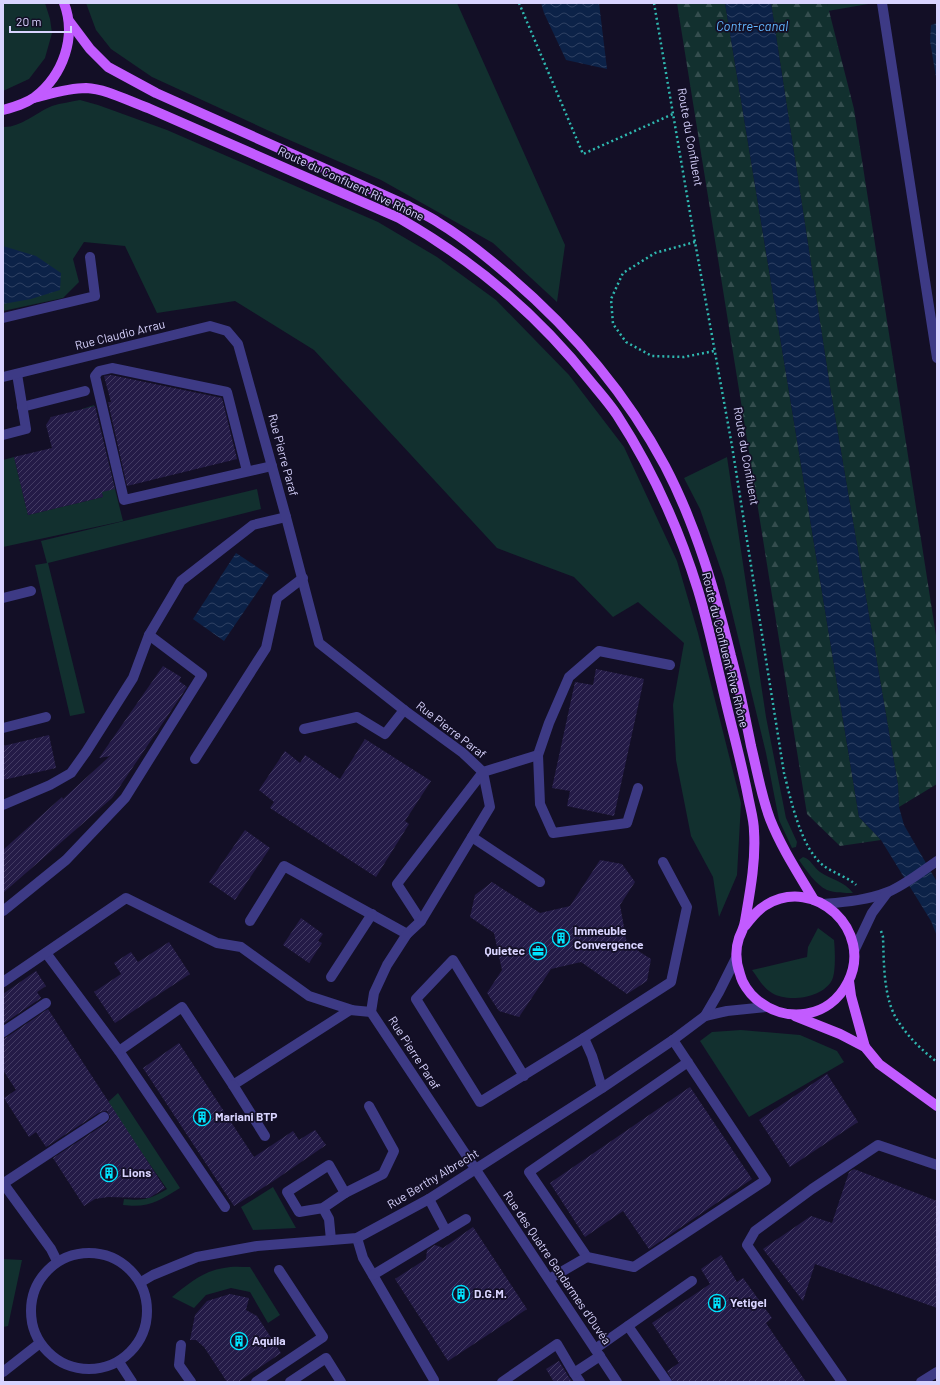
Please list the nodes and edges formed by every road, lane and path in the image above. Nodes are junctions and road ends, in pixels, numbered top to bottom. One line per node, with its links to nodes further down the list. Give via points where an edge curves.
1 (64, 3): 5 (main road)
2 (519, 3): 8 (path, via 583,154)
3 (654, 3): 8 (path, Route du Confluent)
4 (882, 3): 14 (street)
5 (69, 21): 6 (main road, via 68,43 62,64 50,83); 43 (main road, Route du Confluent Rive Rhône, via 90,49 108,66 156,93 400,202 440,223 528,292 583,348 616,387 641,425 666,467 687,513 706,564 721,618 770,819 789,859)
6 (34, 98): 7 (main road); 50 (main road, Route du Confluent Rive Rhône, via 78,89 98,90 148,108 399,218 430,236 492,280 545,329 583,372 616,414 646,465 666,505 699,591 745,780 754,830 754,867)
7 (3, 110)
8 (673, 114): 9 (path, Route du Confluent)
9 (695, 242): 13 (path, Route du Confluent); 13 (path, via 655,253 623,273 611,299 613,324 626,342 652,356 684,357)
10 (90, 258): 11 (street, via 95,296)
11 (3, 318)
12 (238, 344): 15 (street, Rue Claudio Arrau, via 227,331 210,326); 20 (street, Rue Pierre Paraf)
13 (714, 352): 41 (path, Route du Confluent, via 733,454 784,773 793,810 808,848 823,865 841,877 853,881)
14 (937, 358)
15 (17, 374): 16 (street, Rue Claudio Arrau); 18 (street)
16 (3, 377)
17 (85, 391): 18 (street)
18 (22, 406): 19 (street, via 26,429)
19 (3, 435)
20 (272, 466): 21 (street); 22 (street, Rue Pierre Paraf)
21 (247, 471): 21 (street, via 124,500 95,376 99,371 112,368 227,392)
22 (286, 518): 23 (street, Rue Pierre Paraf); 26 (street, via 253,525 181,581)
23 (303, 578): 28 (street, Rue Pierre Paraf, via 319,643); 33 (street, via 277,598 266,648)
24 (31, 592): 25 (street)
25 (3, 598)
26 (149, 635): 36 (street, via 133,678 71,773); 45 (street, via 202,675 125,798 66,860)
27 (670, 665): 32 (street, via 599,651 569,677)
28 (404, 710): 31 (street, via 385,734 356,717); 34 (street, Rue Pierre Paraf, via 464,753)
29 (46, 717): 30 (street)
30 (3, 728)
31 (304, 729)
32 (538, 755): 34 (street); 35 (street, via 540,804 553,833 627,823)
33 (195, 759)
34 (483, 772): 37 (street, Rue Pierre Paraf, via 490,807); 48 (street, via 397,884)
35 (638, 788)
36 (3, 805)
37 (472, 837): 40 (street); 48 (street, Rue Pierre Paraf)
38 (937, 861): 42 (street)
39 (663, 862): 65 (street, via 687,907 671,982)
40 (540, 882)
41 (858, 887)
42 (887, 893): 44 (street); 52 (street, via 872,913)
43 (814, 900): 44 (main road); 50 (main road, via 798,896 782,898 754,913)
44 (824, 904): 52 (main road, via 839,916 850,932)
45 (3, 912)
46 (372, 914): 47 (street, via 284,866); 51 (street); 55 (street)
47 (250, 921)
48 (421, 921): 51 (street, Rue Pierre Paraf)
49 (879, 925): 70 (path, via 883,936 884,974 891,1006 899,1024 920,1048)
50 (744, 926): 54 (main road, via 738,941)
51 (407, 934): 61 (street, Rue Pierre Paraf, via 387,965 374,993)
52 (854, 951): 56 (main road)
53 (46, 953): 57 (street); 60 (street, via 126,898 217,943 241,947 309,996); 68 (street)
54 (736, 958): 59 (main road, via 740,977 750,994); 63 (street, Rue Berthy Albrecht)
55 (331, 977)
56 (849, 981): 62 (main road, via 839,996 826,1007 810,1013); 67 (main road)
57 (3, 982)
58 (46, 1003): 64 (street)
59 (766, 1007): 62 (main road, via 778,1013); 63 (street, Rue Berthy Albrecht)
60 (352, 1010): 61 (street); 72 (street)
61 (371, 1012): 79 (street, Rue Pierre Paraf)
62 (792, 1015): 67 (main road, via 832,1030)
63 (705, 1016): 66 (street, Rue Berthy Albrecht)
64 (3, 1032)
65 (584, 1038): 71 (street); 73 (street)
66 (673, 1040): 69 (street); 73 (street, Rue Berthy Albrecht)
67 (865, 1047): 75 (main road, via 879,1064)
68 (118, 1051): 72 (street, via 182,1007); 83 (street)
69 (688, 1062): 89 (street, via 529,1172); 89 (street, via 766,1180 634,1268)
70 (937, 1062)
71 (524, 1076): 71 (street, via 480,1102 416,999 453,960)
72 (233, 1085): 77 (street)
73 (602, 1088): 79 (street, Rue Berthy Albrecht)
74 (369, 1106): 81 (street, via 394,1151 383,1174)
75 (937, 1106)
76 (104, 1117): 80 (street)
77 (265, 1136)
78 (937, 1165): 114 (street, via 878,1145 755,1231 748,1245)
79 (475, 1169): 82 (street, Rue Berthy Albrecht); 93 (street, Rue des Quatre Gendarmes d'Ouvéa)
80 (3, 1183): 90 (street)
81 (345, 1193): 84 (street); 84 (street, via 329,1165 288,1192 299,1212)
82 (429, 1199): 86 (street); 87 (street, Rue Berthy Albrecht)
83 (225, 1207)
84 (323, 1208): 88 (street, via 329,1219)
85 (466, 1219): 86 (street)
86 (446, 1231): 92 (street)
87 (357, 1238): 88 (street, Rue Berthy Albrecht); 92 (street)
88 (331, 1240): 95 (street, Rue Berthy Albrecht, via 257,1246 197,1257)
89 (587, 1257): 93 (street)
90 (57, 1261): 95 (street, via 75,1254 94,1252 113,1256 129,1267); 97 (street, via 43,1274 34,1290 31,1308 33,1327)
91 (279, 1270): 107 (street, via 322,1337)
92 (373, 1274): 104 (street)
93 (548, 1279): 99 (street, Rue des Quatre Gendarmes d'Ouvéa)
94 (692, 1281): 96 (street)
95 (141, 1282): 100 (street, via 147,1299 148,1317 143,1335 133,1350)
96 (628, 1326): 99 (street); 113 (street)
97 (40, 1344): 100 (street, via 52,1357 68,1366 85,1370); 101 (street)
98 (181, 1345): 106 (street, via 179,1365)
99 (598, 1353): 103 (street); 112 (street, Rue des Quatre Gendarmes d'Ouvéa)
100 (119, 1362): 105 (street)
101 (3, 1372)
102 (937, 1372): 115 (street)
103 (574, 1373): 110 (street, via 557,1344); 111 (street)
104 (434, 1380)
105 (132, 1382)
106 (191, 1382)
107 (256, 1382)
108 (290, 1382): 109 (street, via 326,1358)
109 (342, 1382)
110 (502, 1382)
111 (580, 1382)
112 (617, 1382)
113 (667, 1382)
114 (842, 1382)
115 (921, 1382)

